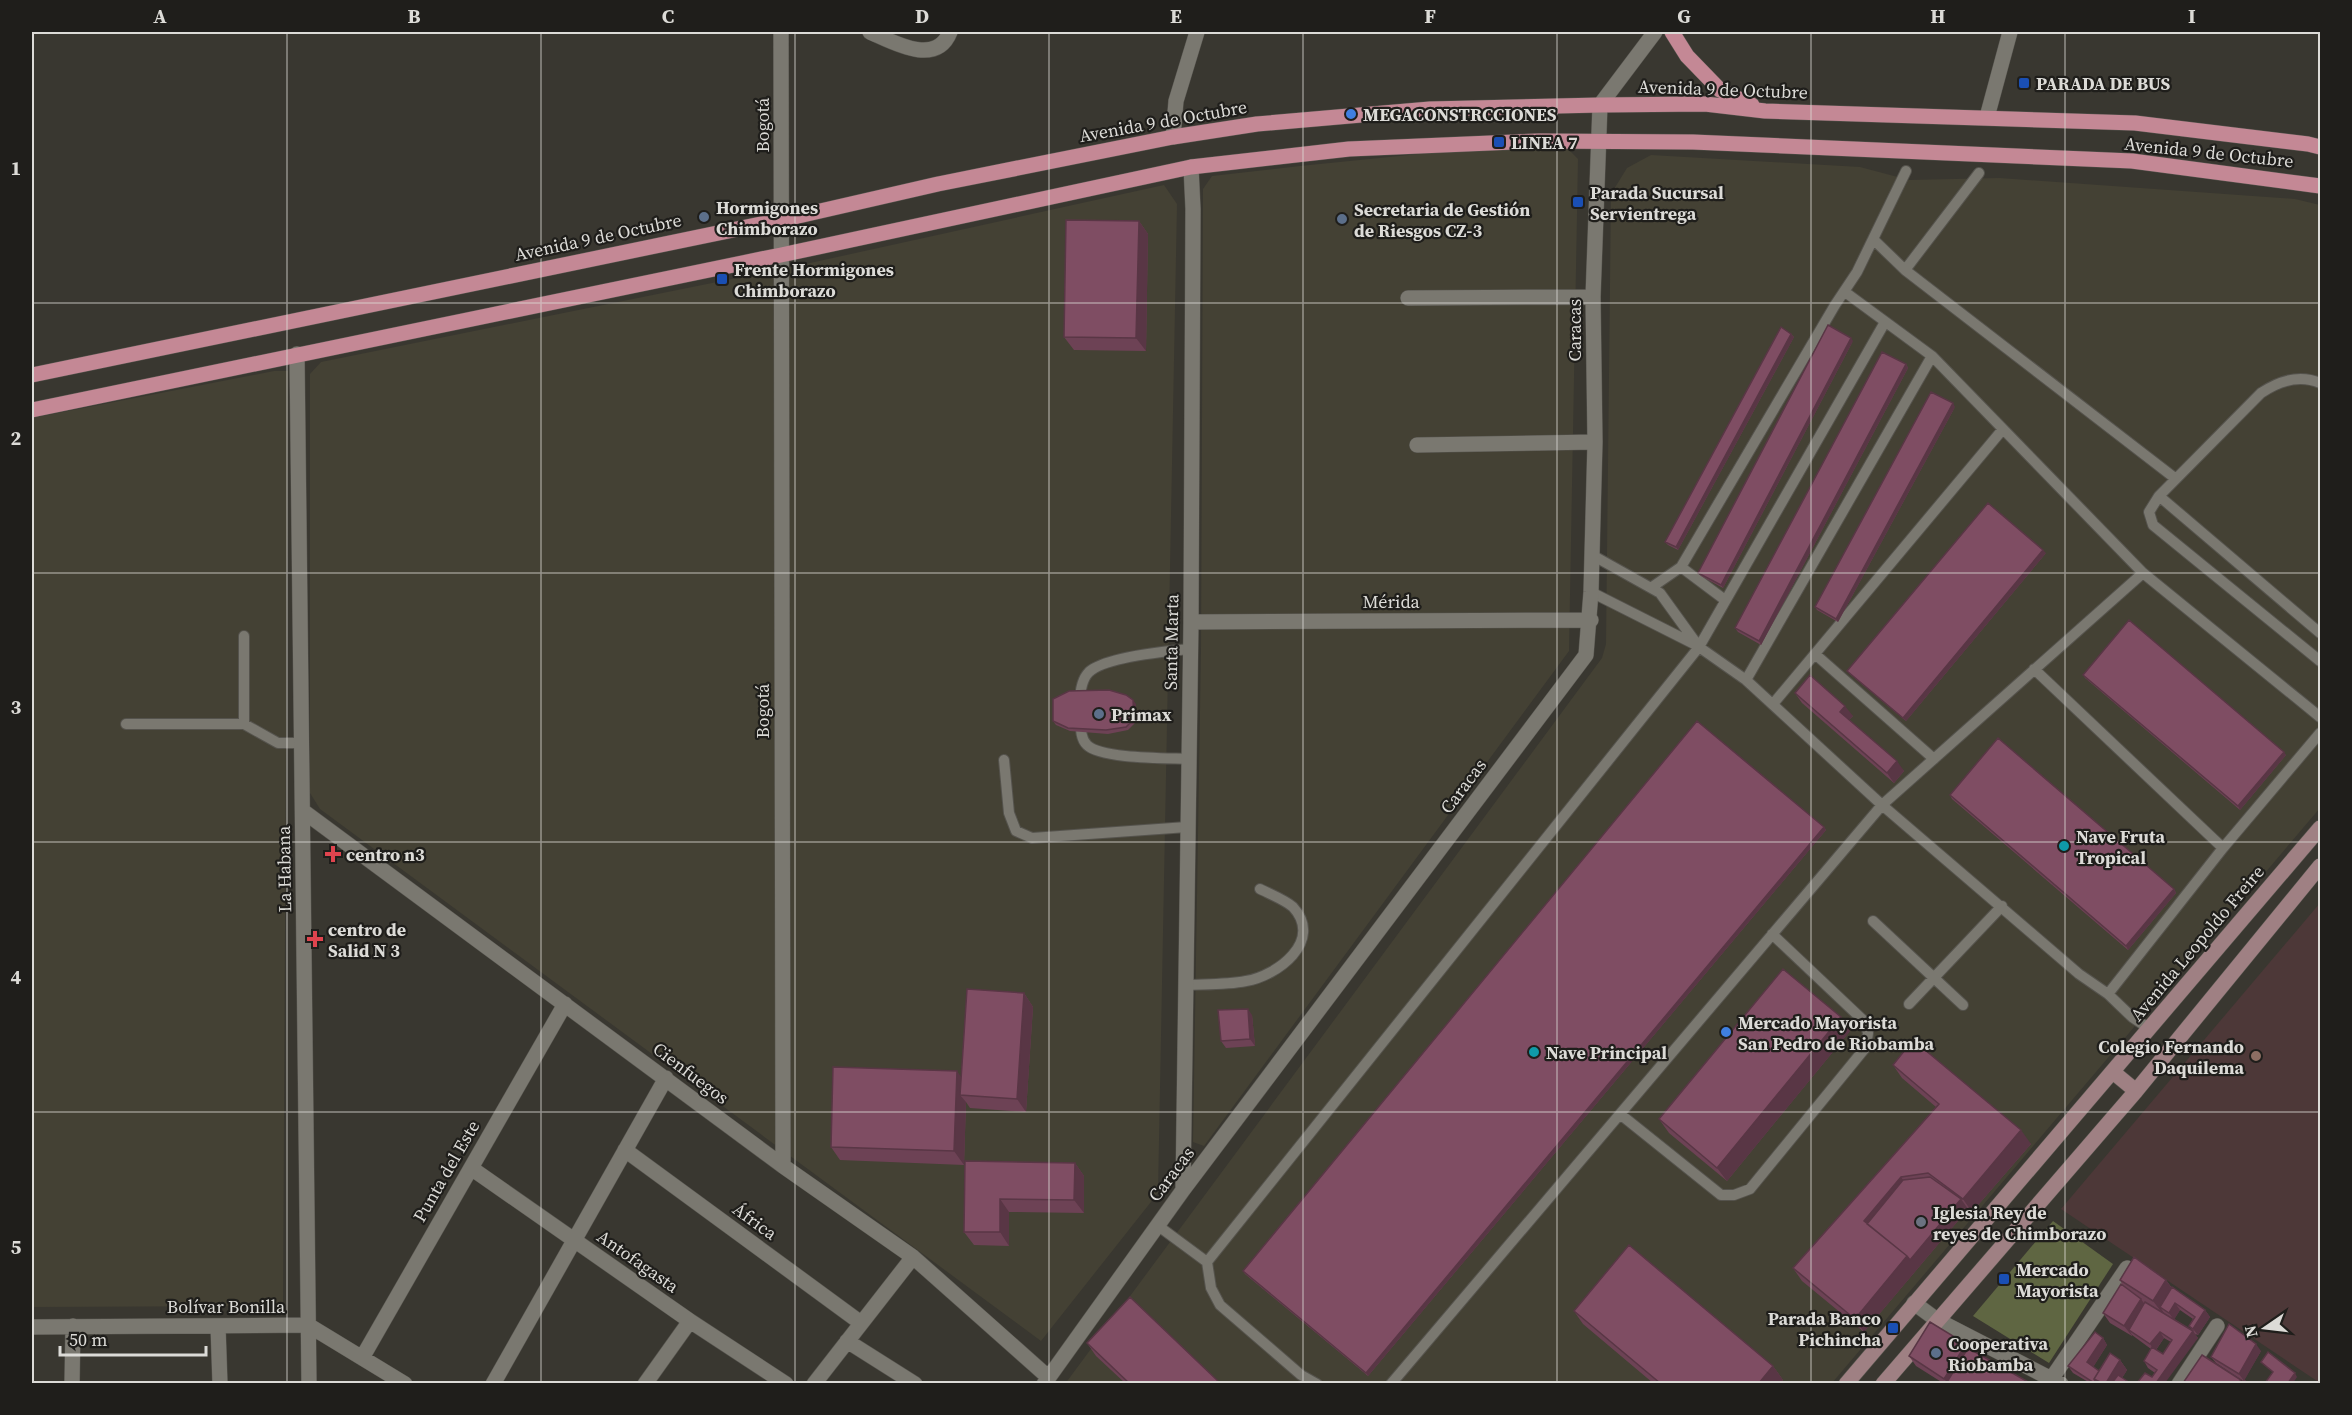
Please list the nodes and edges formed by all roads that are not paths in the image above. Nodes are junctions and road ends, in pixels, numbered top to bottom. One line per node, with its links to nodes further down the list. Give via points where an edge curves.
1 (782, 32): 18 (street, Bogotá)
2 (870, 32): 7 (street, via 918,51 936,47)
3 (1197, 32): 11 (street, via 1176,101)
4 (1655, 32): 8 (street)
5 (1672, 32): 9 (main road, via 1687,56 1720,90)
6 (2010, 32): 10 (street)
7 (950, 33)
8 (1600, 105): 9 (main road, Avenida 9 de Octubre, via 1705,104); 11 (main road, Avenida 9 de Octubre, via 1347,115); 12 (street, Caracas)
9 (1765, 111): 10 (main road, Avenida 9 de Octubre)
10 (1987, 117): 13 (main road, Avenida 9 de Octubre, via 2135,123)
11 (1173, 137): 18 (main road, Avenida 9 de Octubre)
12 (1599, 140): 14 (main road, Avenida 9 de Octubre, via 1349,149); 17 (main road, Avenida 9 de Octubre, via 2132,161); 23 (street, Caracas)
13 (2320, 147)
14 (1191, 167): 20 (main road, Avenida 9 de Octubre); 43 (street, Santa Marta)
15 (1906, 171): 19 (lane)
16 (1979, 173): 21 (lane)
17 (2320, 186)
18 (781, 220): 20 (street, Bogotá); 28 (main road, Avenida 9 de Octubre)
19 (1872, 239): 21 (lane); 22 (lane)
20 (781, 255): 26 (main road, Avenida 9 de Octubre); 83 (street, Bogotá)
21 (1905, 270): 34 (lane)
22 (1845, 292): 25 (lane); 37 (lane)
23 (1593, 297): 24 (street); 32 (street, Caracas)
24 (1408, 298)
25 (1885, 322): 27 (lane); 41 (lane)
26 (297, 354): 30 (main road, Avenida 9 de Octubre); 57 (street, La Habana)
27 (1932, 356): 31 (lane); 51 (lane)
28 (32, 375)
29 (2320, 383): 34 (lane, via 2294,379 2261,393)
30 (32, 410)
31 (2003, 429): 38 (lane); 48 (lane)
32 (1595, 442): 33 (street); 36 (street, Caracas)
33 (1417, 445)
34 (2176, 479): 35 (lane)
35 (2159, 496): 44 (lane); 49 (lane, via 2149,512 2153,525)
36 (1592, 555): 39 (lane); 40 (street, Caracas)
37 (1681, 567): 39 (lane); 41 (lane)
38 (2143, 573): 50 (lane); 53 (lane)
39 (1652, 587): 46 (lane)
40 (1591, 592): 42 (street, Caracas); 46 (lane)
41 (1725, 600): 46 (lane)
42 (1591, 620): 43 (street, Mérida); 85 (street, Caracas, via 1586,655)
43 (1191, 622): 47 (street, Santa Marta)
44 (2320, 633)
45 (244, 636): 55 (lane)
46 (1699, 647): 51 (lane); 89 (lane)
47 (1190, 649): 58 (street, Santa Marta); 58 (lane, via 1148,653 1110,663 1090,672 1080,690 1081,735 1088,746 1104,753)
48 (1815, 654): 52 (lane); 59 (lane)
49 (2320, 661)
50 (2034, 669): 59 (lane); 65 (lane)
51 (1746, 680): 52 (lane)
52 (1773, 704): 61 (lane)
53 (2320, 717)
54 (126, 724): 55 (lane)
55 (244, 724): 57 (lane, via 278,743)
56 (2320, 733): 65 (lane)
57 (302, 743): 62 (street, La Habana)
58 (1189, 759): 63 (street, Santa Marta)
59 (1934, 759): 61 (lane)
60 (1004, 760): 63 (lane, via 1009,813 1016,831 1032,838)
61 (1882, 806): 68 (lane); 70 (lane)
62 (303, 811): 74 (street, Cienfuegos); 95 (street, La Habana)
63 (1187, 827): 72 (street, Santa Marta)
64 (2320, 828): 77 (main road, Avenida Leopoldo Freire)
65 (2223, 848): 73 (lane)
66 (2320, 866): 80 (main road)
67 (1260, 889): 72 (lane, via 1292,907 1302,924 1302,941 1290,960 1267,975 1246,981)
68 (2002, 906): 71 (lane); 73 (lane, via 2079,974)
69 (1874, 921): 71 (lane)
70 (1772, 934): 81 (lane); 81 (lane, via 1864,1021 1869,1033 1866,1047 1750,1189 1721,1195)
71 (1933, 977): 75 (lane); 76 (lane)
72 (1185, 985): 85 (street, Santa Marta)
73 (2108, 994): 77 (lane)
74 (565, 1004): 79 (street, Cienfuegos); 84 (street, Punta del Este)
75 (1909, 1004)
76 (1963, 1005)
77 (2150, 1029): 78 (main road, Avenida Leopoldo Freire)
78 (2113, 1072): 80 (main road); 91 (main road, Avenida Leopoldo Freire)
79 (666, 1077): 82 (street); 83 (street, Cienfuegos)
80 (2136, 1091): 92 (main road)
81 (1620, 1114): 114 (lane)
82 (625, 1150): 87 (street); 94 (street, África)
83 (783, 1166): 88 (street, Cienfuegos)
84 (471, 1168): 87 (street, Antofagasta); 101 (street, Punta del Este)
85 (1183, 1190): 86 (street, Caracas)
86 (1157, 1226): 89 (lane); 102 (street, Caracas)
87 (574, 1240): 93 (street, Antofagasta); 108 (street)
88 (913, 1257): 94 (street); 102 (street, Cienfuegos)
89 (1207, 1262): 113 (lane, via 1210,1288 1220,1305 1300,1375)
90 (2127, 1268): 103 (street)
91 (1914, 1304): 92 (street); 115 (main road, Avenida Leopoldo Freire)
92 (1937, 1320): 103 (street); 116 (main road)
93 (690, 1321): 109 (street); 110 (street, Antofagasta)
94 (861, 1323): 100 (street)
95 (308, 1325): 97 (street, Bolívar Bonilla); 101 (street, Bolívar Bonilla); 106 (street, La Habana)
96 (73, 1326): 97 (street, Bolívar Bonilla); 99 (street, Bolívar Bonilla); 104 (street)
97 (218, 1326): 105 (street)
98 (2217, 1326): 117 (street)
99 (32, 1327)
100 (847, 1341): 111 (street); 112 (street)
101 (362, 1358): 107 (street, Bolívar Bonilla)
102 (1046, 1380)
103 (2056, 1381)
104 (72, 1383)
105 (220, 1383)
106 (309, 1383)
107 (405, 1383)
108 (493, 1383)
109 (645, 1383)
110 (786, 1383)
111 (814, 1383)
112 (915, 1383)
113 (1317, 1383)
114 (1391, 1383)
115 (1846, 1383)
116 (1883, 1383)
117 (2179, 1383)

